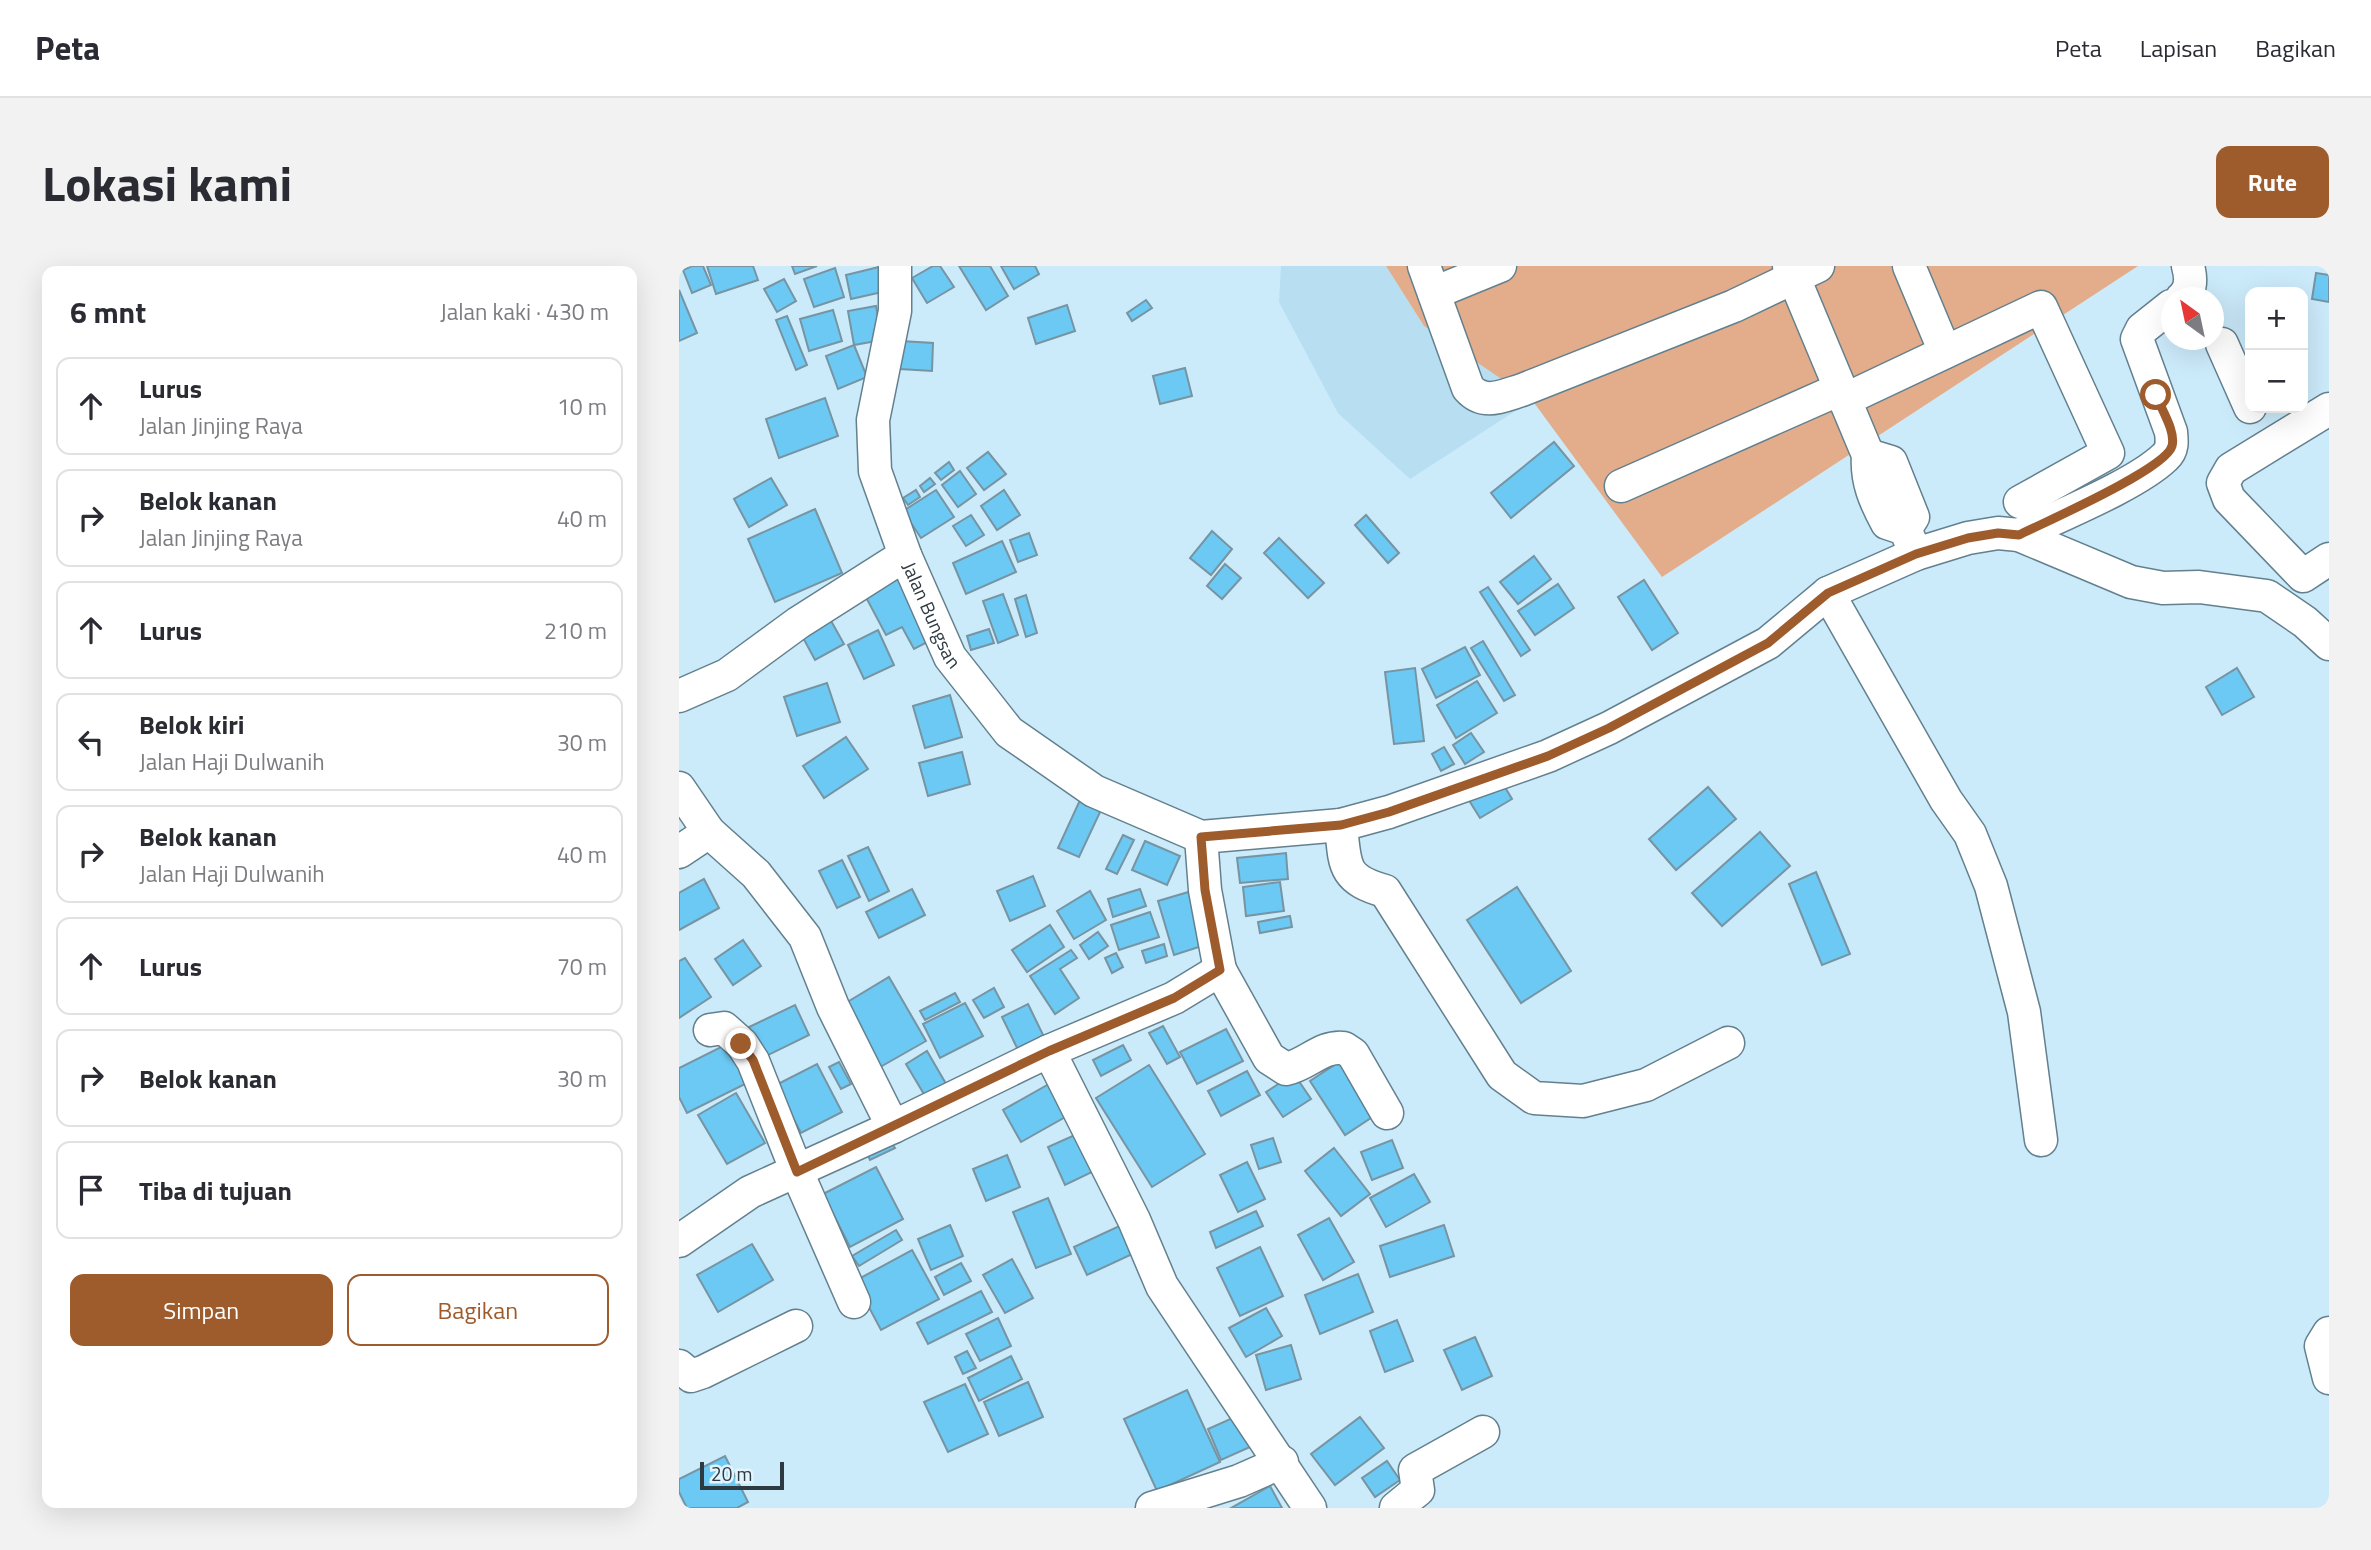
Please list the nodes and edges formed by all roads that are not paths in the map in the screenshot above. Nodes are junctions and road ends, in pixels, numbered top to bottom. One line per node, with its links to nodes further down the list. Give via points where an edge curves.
1 (895, 266): 20 (street, Jalan Bungsan, via 895,312 873,420 875,471)
2 (1500, 266): 6 (street)
3 (1909, 266): 10 (street)
4 (2188, 266): 7 (street)
5 (1800, 270): 6 (street, via 1734,306 1489,399 1468,388); 12 (street)
6 (1429, 279)
7 (2189, 287)
8 (2161, 314): 18 (street, via 2142,328 2137,340 2171,432 2173,445 2167,456 2136,477)
9 (2224, 348): 11 (street)
10 (1945, 352): 12 (street); 17 (street, via 2041,307 2108,453)
11 (2245, 394)
12 (1842, 395): 16 (street); 19 (street, via 1868,456 1891,462 1913,517)
13 (2329, 409): 15 (street)
14 (2254, 413): 15 (street)
15 (2267, 444): 21 (street, via 2231,469 2223,483 2229,499)
16 (1621, 486)
17 (2020, 502)
18 (2019, 535): 19 (street); 24 (street, via 2131,582)
19 (1910, 542): 23 (street)
20 (905, 555): 26 (street, via 727,675); 30 (street, Jalan Bungsan, via 950,657 1009,732 1094,792)
21 (2283, 556): 22 (street, via 2304,576); 24 (street, via 2270,574)
22 (2329, 559)
23 (1828, 593): 28 (street, via 1768,643 1609,728 1548,756); 38 (street, via 1970,834 1991,886 2024,1012)
24 (2267, 596): 25 (street)
25 (2329, 645)
26 (679, 696)
27 (679, 788): 29 (street)
28 (1341, 825): 30 (street); 34 (street, via 1345,863 1359,883 1385,891 1502,1075 1534,1098 1583,1101 1647,1084)
29 (709, 832): 31 (street); 37 (street, via 756,874 805,937 833,1007)
30 (1201, 837): 32 (street, via 1205,890)
31 (679, 852)
32 (1220, 970): 35 (street, via 1174,998); 36 (street, via 1269,1058 1286,1069 1326,1050 1344,1048 1353,1054)
33 (710, 1030): 39 (street, via 725,1028 753,1060)
34 (1728, 1043)
35 (1049, 1051): 37 (street); 47 (street, via 1162,1286)
36 (1387, 1112)
37 (893, 1127): 39 (street)
38 (2041, 1140)
39 (797, 1172): 40 (street, via 750,1192); 41 (street)
40 (679, 1241)
41 (855, 1302)
42 (796, 1326): 44 (street, via 703,1372 691,1376)
43 (2329, 1333): 45 (street, via 2321,1346)
44 (679, 1366)
45 (2329, 1378)
46 (1483, 1432): 50 (street, via 1415,1470 1418,1490)
47 (1282, 1462): 48 (street, via 1239,1481); 49 (street)
48 (1152, 1508)
49 (1310, 1508)
50 (1396, 1508)

